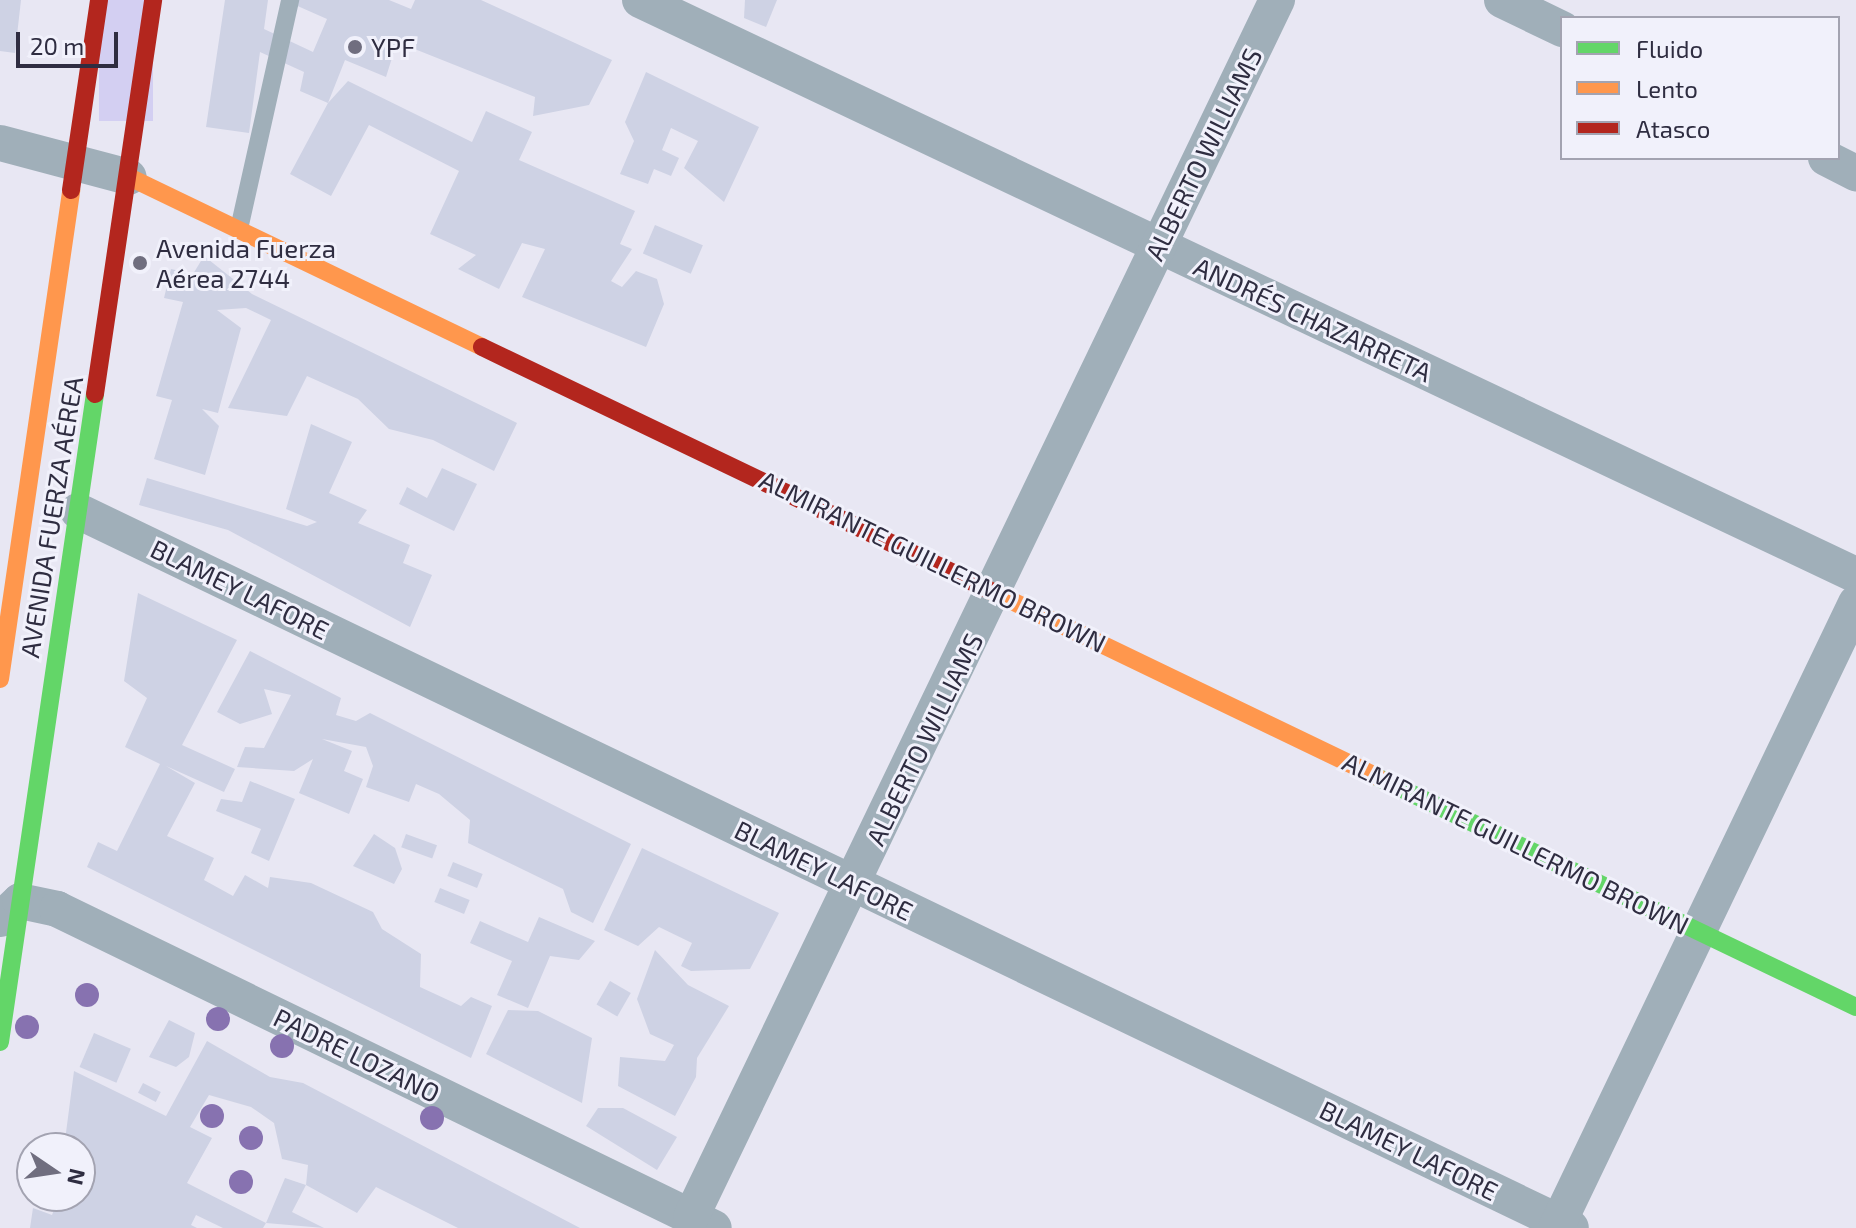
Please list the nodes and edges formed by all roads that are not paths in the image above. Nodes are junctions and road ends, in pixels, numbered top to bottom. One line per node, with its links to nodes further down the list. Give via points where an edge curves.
1 (99, 0): 9 (street, AVENIDA FUERZA AÉREA)
2 (153, 0): 12 (street, AVENIDA FUERZA AÉREA)
3 (290, 0): 13 (lane)
4 (640, 0): 14 (street, ANDRÉS CHAZARRETA)
5 (1277, 0): 14 (street, ALBERTO WILLIAMS)
6 (1502, 0): 7 (street)
7 (1560, 28)
8 (0, 143): 9 (street, ALMIRANTE GUILLERMO BROWN)
9 (76, 160): 12 (street, ALMIRANTE GUILLERMO BROWN); 16 (street, AVENIDA FUERZA AÉREA)
10 (1830, 160): 11 (street)
11 (1856, 173)
12 (129, 177): 13 (street, ALMIRANTE GUILLERMO BROWN); 15 (street, AVENIDA FUERZA AÉREA)
13 (239, 229): 18 (street, ALMIRANTE GUILLERMO BROWN)
14 (1159, 247): 17 (street, ANDRÉS CHAZARRETA); 18 (street, ALBERTO WILLIAMS)
15 (78, 511): 21 (street, BLAMEY LAFORE); 22 (street, AVENIDA FUERZA AÉREA)
16 (9, 552): 20 (street, AVENIDA FUERZA AÉREA)
17 (1856, 575)
18 (995, 591): 21 (street, ALBERTO WILLIAMS); 23 (street, ALMIRANTE GUILLERMO BROWN)
19 (1856, 603): 23 (street)
20 (0, 679)
21 (854, 884): 26 (street, ALBERTO WILLIAMS); 27 (street, BLAMEY LAFORE)
22 (10, 910): 25 (street, AVENIDA FUERZA AÉREA); 26 (street, PADRE LOZANO, via 57,909)
23 (1698, 931): 24 (street, ALMIRANTE GUILLERMO BROWN); 27 (street)
24 (1856, 1007)
25 (0, 1042)
26 (703, 1222)
27 (1562, 1226)

